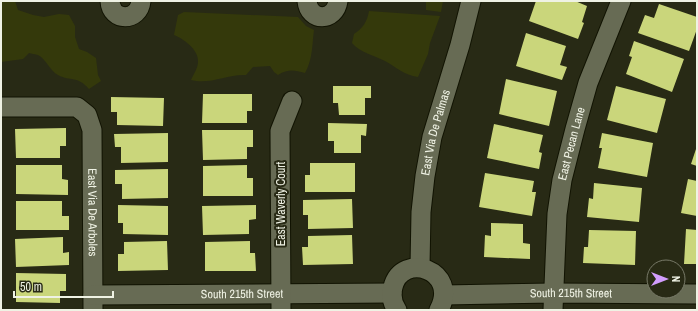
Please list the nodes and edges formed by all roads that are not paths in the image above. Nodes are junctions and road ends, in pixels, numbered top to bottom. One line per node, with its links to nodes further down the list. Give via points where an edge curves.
1 (110, 1): 2 (street, via 113,11 121,17 135,14)
2 (141, 1)
3 (307, 1): 4 (street, via 313,14 322,17 335,10)
4 (338, 1)
5 (471, 1): 9 (street, East Via De Palmas, via 431,143 421,212)
6 (621, 1): 12 (street, East Pecan Lane, via 588,83 562,180 557,214)
7 (292, 101): 13 (street, East Waverly Court, via 280,131)
8 (1, 107): 15 (street, East Via De Arboles, via 77,107 87,115 92,130)
9 (420, 268): 11 (street, via 411,268 398,277 393,284); 14 (street, via 428,269 440,279 444,287)
10 (697, 294): 12 (street, South 215th Street)
11 (395, 301): 13 (street, South 215th Street)
12 (553, 301): 14 (street, South 215th Street)
13 (281, 302): 15 (street, South 215th Street)
14 (442, 302)
15 (93, 303)

